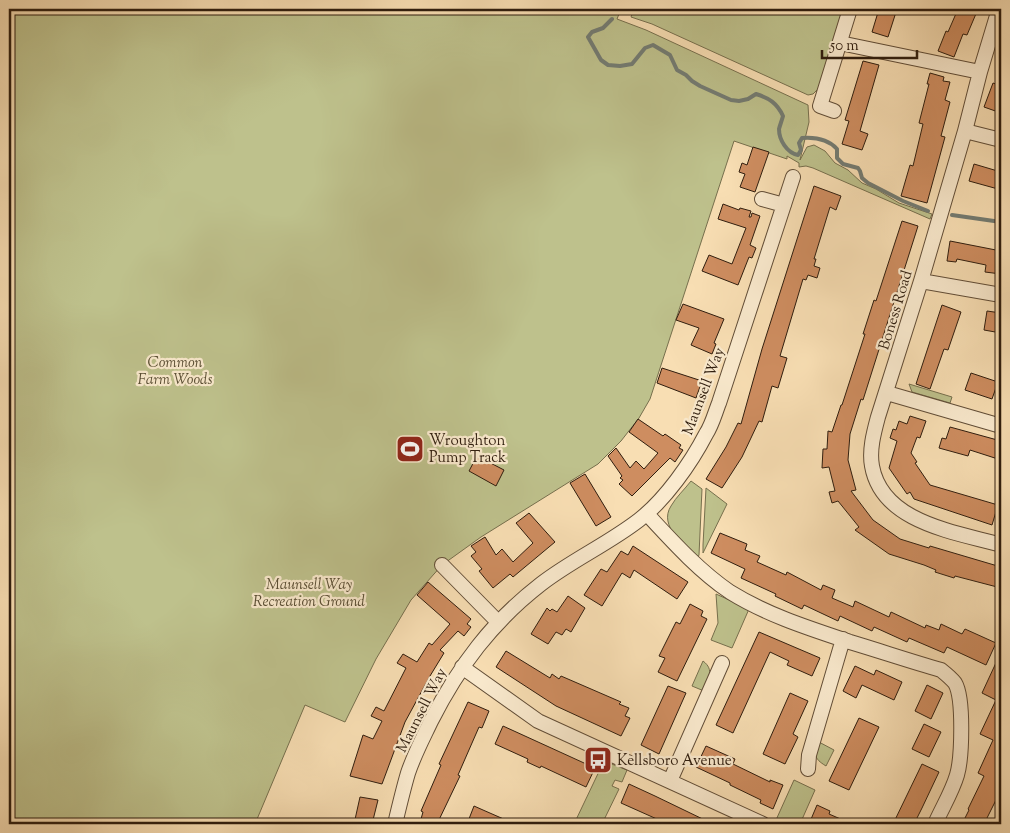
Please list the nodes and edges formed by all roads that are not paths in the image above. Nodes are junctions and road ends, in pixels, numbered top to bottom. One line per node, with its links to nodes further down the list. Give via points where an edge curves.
1 (850, 9): 3 (street)
2 (1000, 9): 4 (street, Boness Road)
3 (840, 43): 4 (street); 5 (street, via 820,106)
4 (980, 72): 6 (street, Boness Road)
5 (834, 111)
6 (965, 131): 7 (street); 11 (street, Boness Road)
7 (1001, 140)
8 (793, 177): 10 (street, Maunsell Way)
9 (762, 200): 10 (street)
10 (784, 205): 15 (street, Maunsell Way, via 707,433 681,473)
11 (921, 281): 12 (street); 13 (street, Boness Road)
12 (1001, 295)
13 (887, 393): 14 (street); 16 (street, Boness Road, via 874,432 871,459 874,474 885,494 916,519)
14 (1001, 426)
15 (647, 514): 18 (street, Maunsell Way, via 552,576); 19 (street, via 688,557 730,591 794,624)
16 (1001, 545)
17 (442, 565): 18 (street)
18 (498, 622): 21 (street, Maunsell Way)
19 (843, 640): 22 (street, via 809,754); 26 (street, via 940,670 955,684 960,708 960,758 957,775)
20 (722, 663): 23 (street)
21 (462, 667): 23 (street, via 538,721); 24 (street, Maunsell Way, via 418,747)
22 (808, 768)
23 (670, 781): 25 (street)
24 (395, 824)
25 (763, 824)
26 (935, 824)

